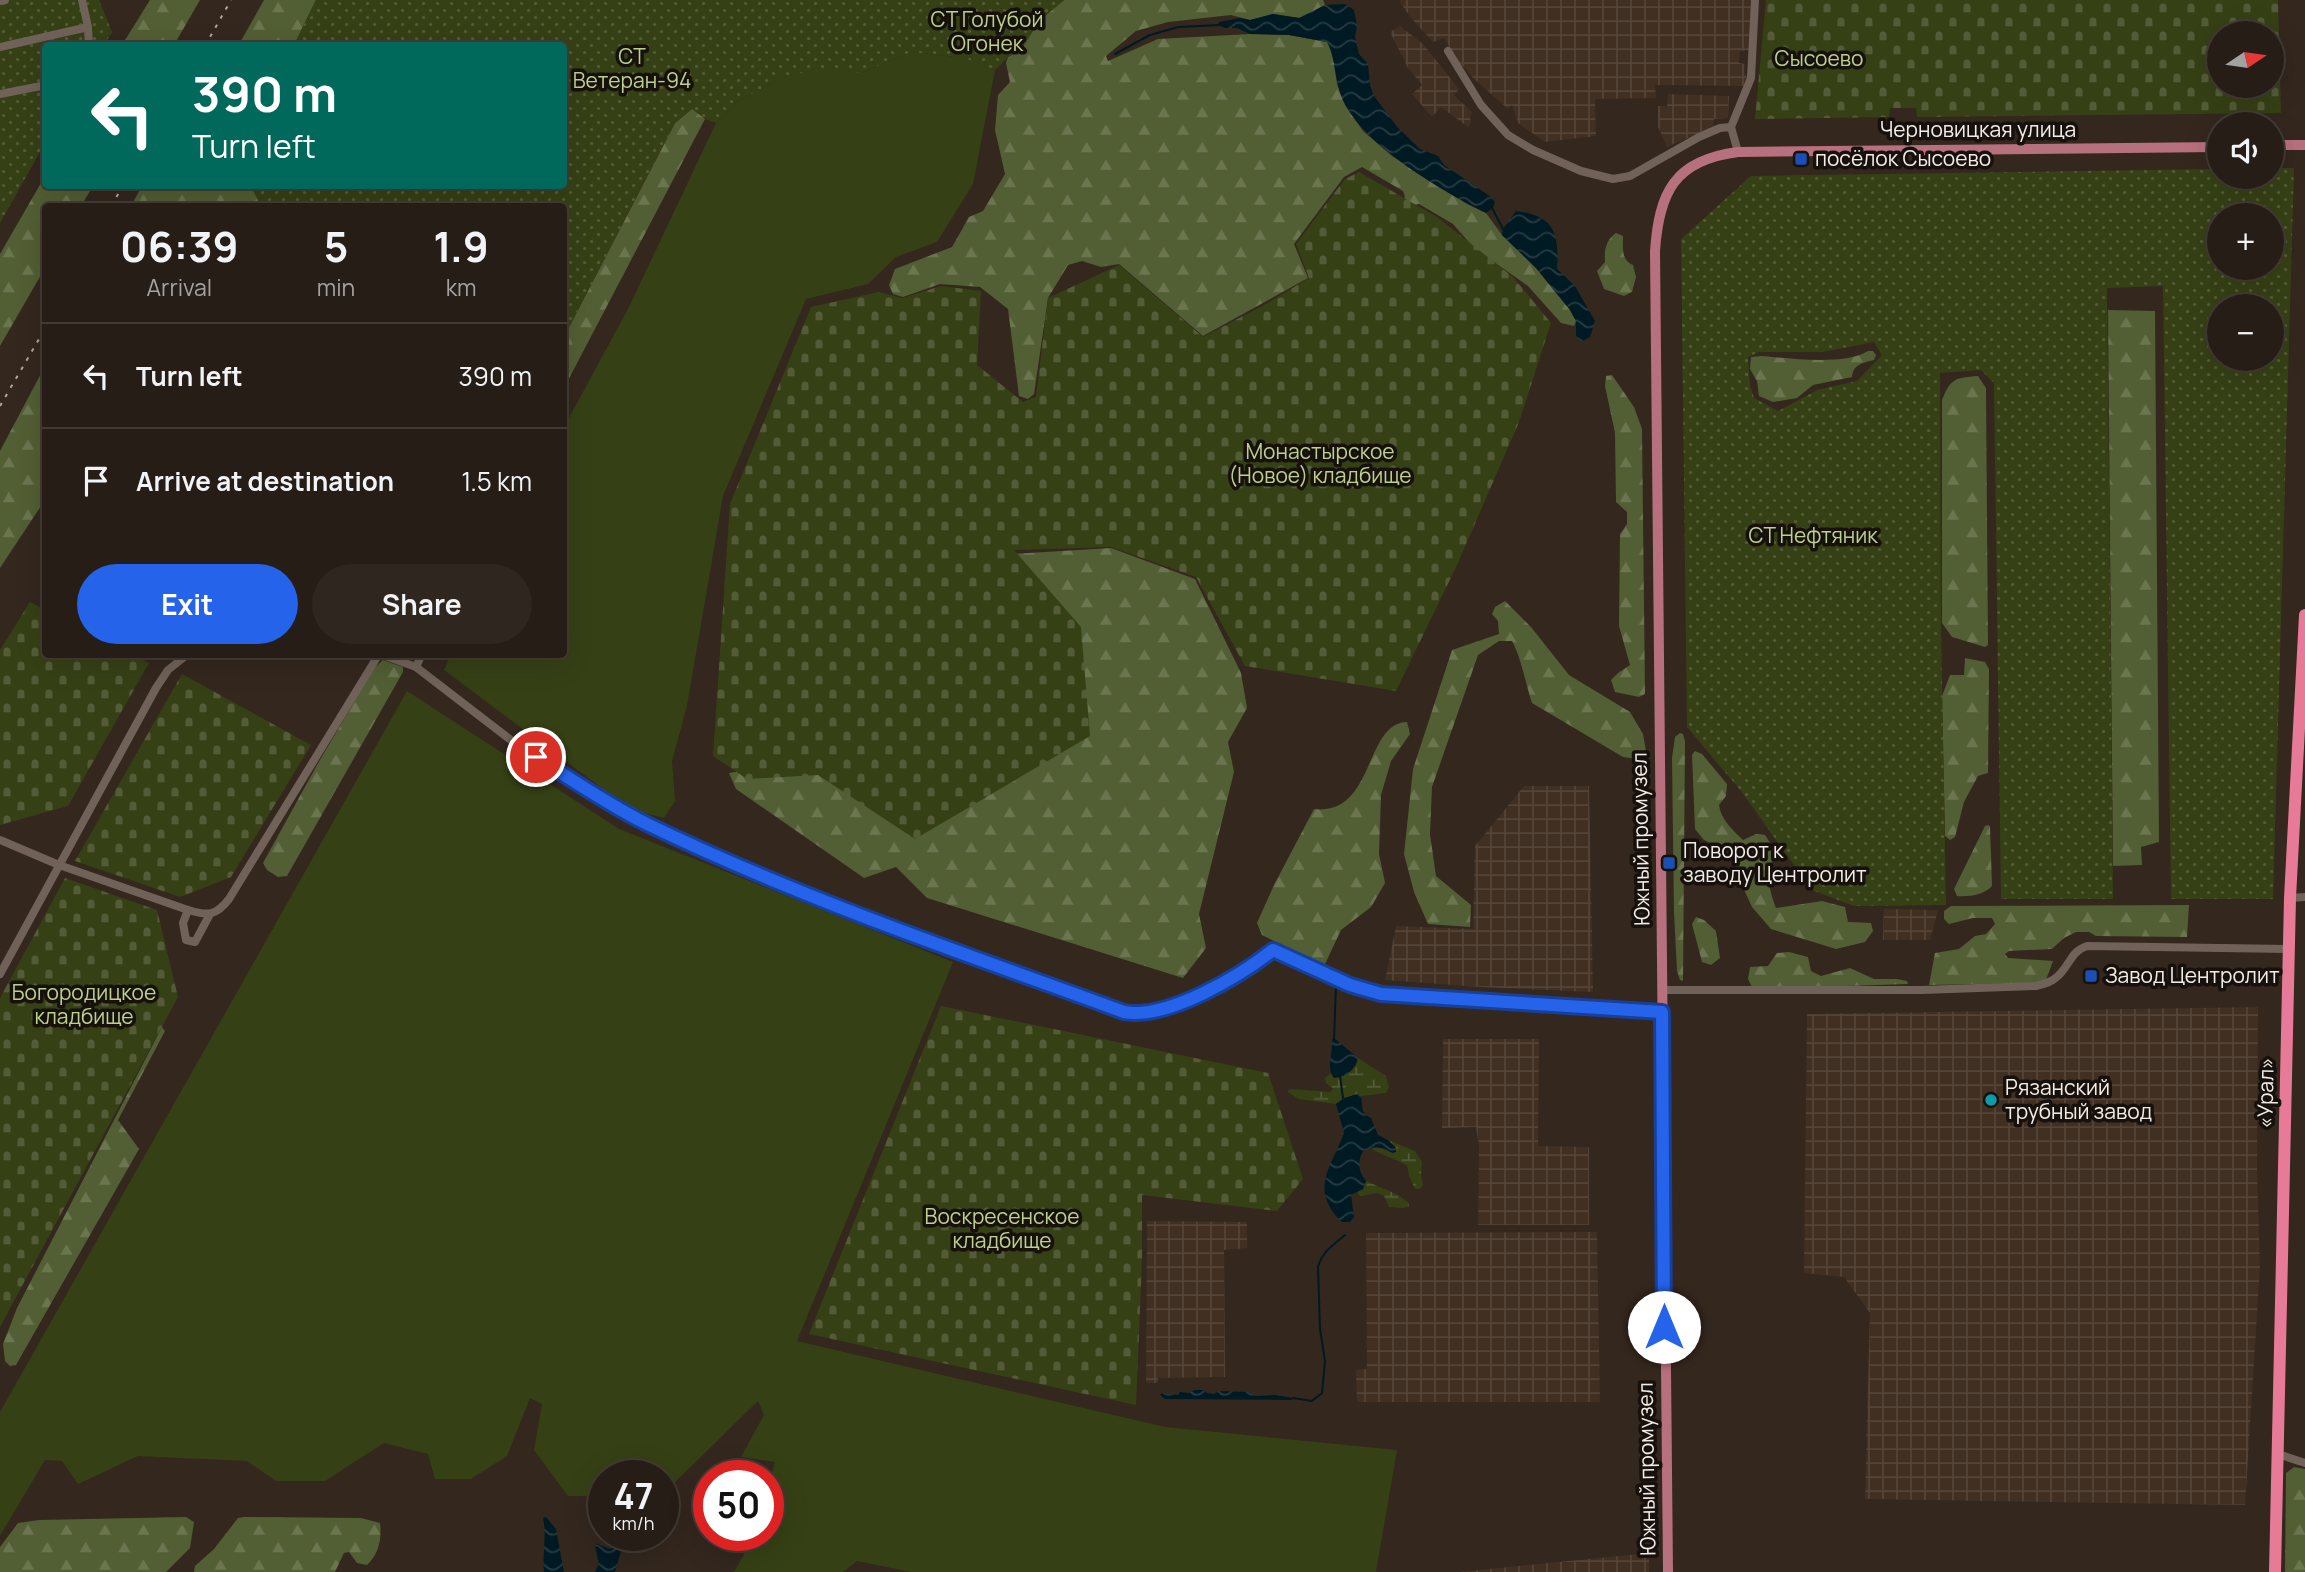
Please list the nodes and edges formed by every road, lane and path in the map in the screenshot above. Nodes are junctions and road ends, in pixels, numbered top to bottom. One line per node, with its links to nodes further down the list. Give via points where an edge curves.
1 (5, 0): 4 (street)
2 (82, 0): 5 (street)
3 (1755, 0): 11 (street, via 1751,78)
4 (0, 1)
5 (88, 27): 6 (street); 7 (street)
6 (89, 42)
7 (0, 47)
8 (1448, 51): 11 (street, via 1481,105 1508,135 1581,171 1614,179 1630,176 1699,137)
9 (42, 86): 10 (street)
10 (0, 94)
11 (1731, 127): 15 (street)
12 (2284, 145): 13 (main road)
13 (2305, 145)
14 (2207, 147): 15 (main road, Черновицкая улица)
15 (1738, 152): 30 (main road, Южный промузел, via 1709,159 1681,176 1664,199 1657,226)
16 (2305, 615): 25 (highway, «Урал»)
17 (183, 658): 23 (street, via 156,688)
18 (378, 658): 27 (street, via 229,899)
19 (391, 658): 21 (street)
20 (420, 658): 21 (street)
21 (416, 667): 31 (street, via 516,744 644,822 803,894 1124,1012 1153,1012 1178,1004 1247,970 1273,950 1381,994)
22 (0, 840): 23 (street)
23 (59, 865): 26 (street); 29 (street)
24 (2305, 897): 25 (street)
25 (2290, 898): 28 (highway, «Урал»)
26 (188, 910): 27 (street); 27 (street, via 183,923 186,940 195,942)
27 (210, 914)
28 (2289, 949): 30 (street, via 2087,946 2078,949 2061,974 2036,986); 32 (highway, «Урал»)
29 (0, 974)
30 (1662, 990): 31 (main road, Южный промузел)
31 (1662, 1012): 34 (main road, Южный промузел)
32 (2278, 1454): 33 (street); 35 (highway, «Урал»)
33 (2305, 1463)
34 (1668, 1572)
35 (2275, 1572)

